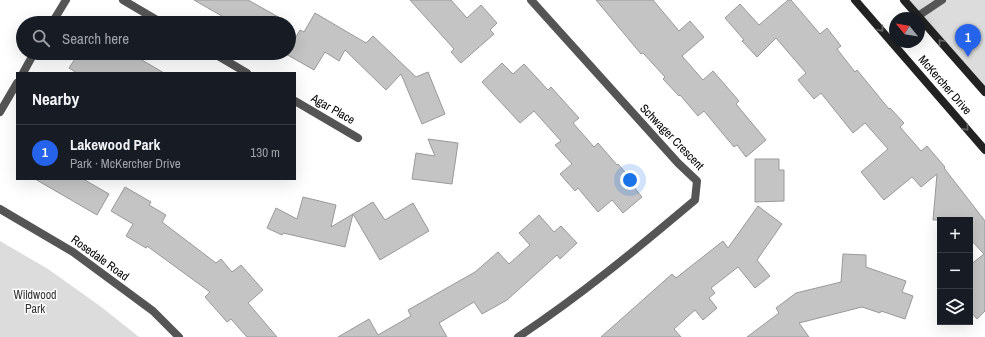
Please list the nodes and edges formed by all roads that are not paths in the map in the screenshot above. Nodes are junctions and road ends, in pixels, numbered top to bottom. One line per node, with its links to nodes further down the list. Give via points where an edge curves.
1 (66, 0): 9 (street)
2 (123, 0): 10 (street)
3 (531, 0): 24 (street, Schwager Crescent, via 678,163 697,180 695,200 552,314)
4 (855, 0): 21 (main road, McKercher Drive, one-way to 21)
5 (904, 0): 7 (main road, McKercher Drive)
6 (942, 0): 8 (street)
7 (914, 12)
8 (924, 12)
9 (56, 16)
10 (150, 16)
11 (925, 24): 17 (main road, McKercher Drive, one-way to 11)
12 (30, 60): 14 (street)
13 (225, 60): 15 (street)
14 (24, 72)
15 (245, 72)
16 (16, 85): 19 (street)
17 (985, 92)
18 (296, 102): 20 (street, Agar Place)
19 (0, 112)
20 (358, 138)
21 (985, 150)
22 (0, 209): 23 (street, Rosedale Road, via 73,252 153,311)
23 (179, 337)
24 (518, 337)

